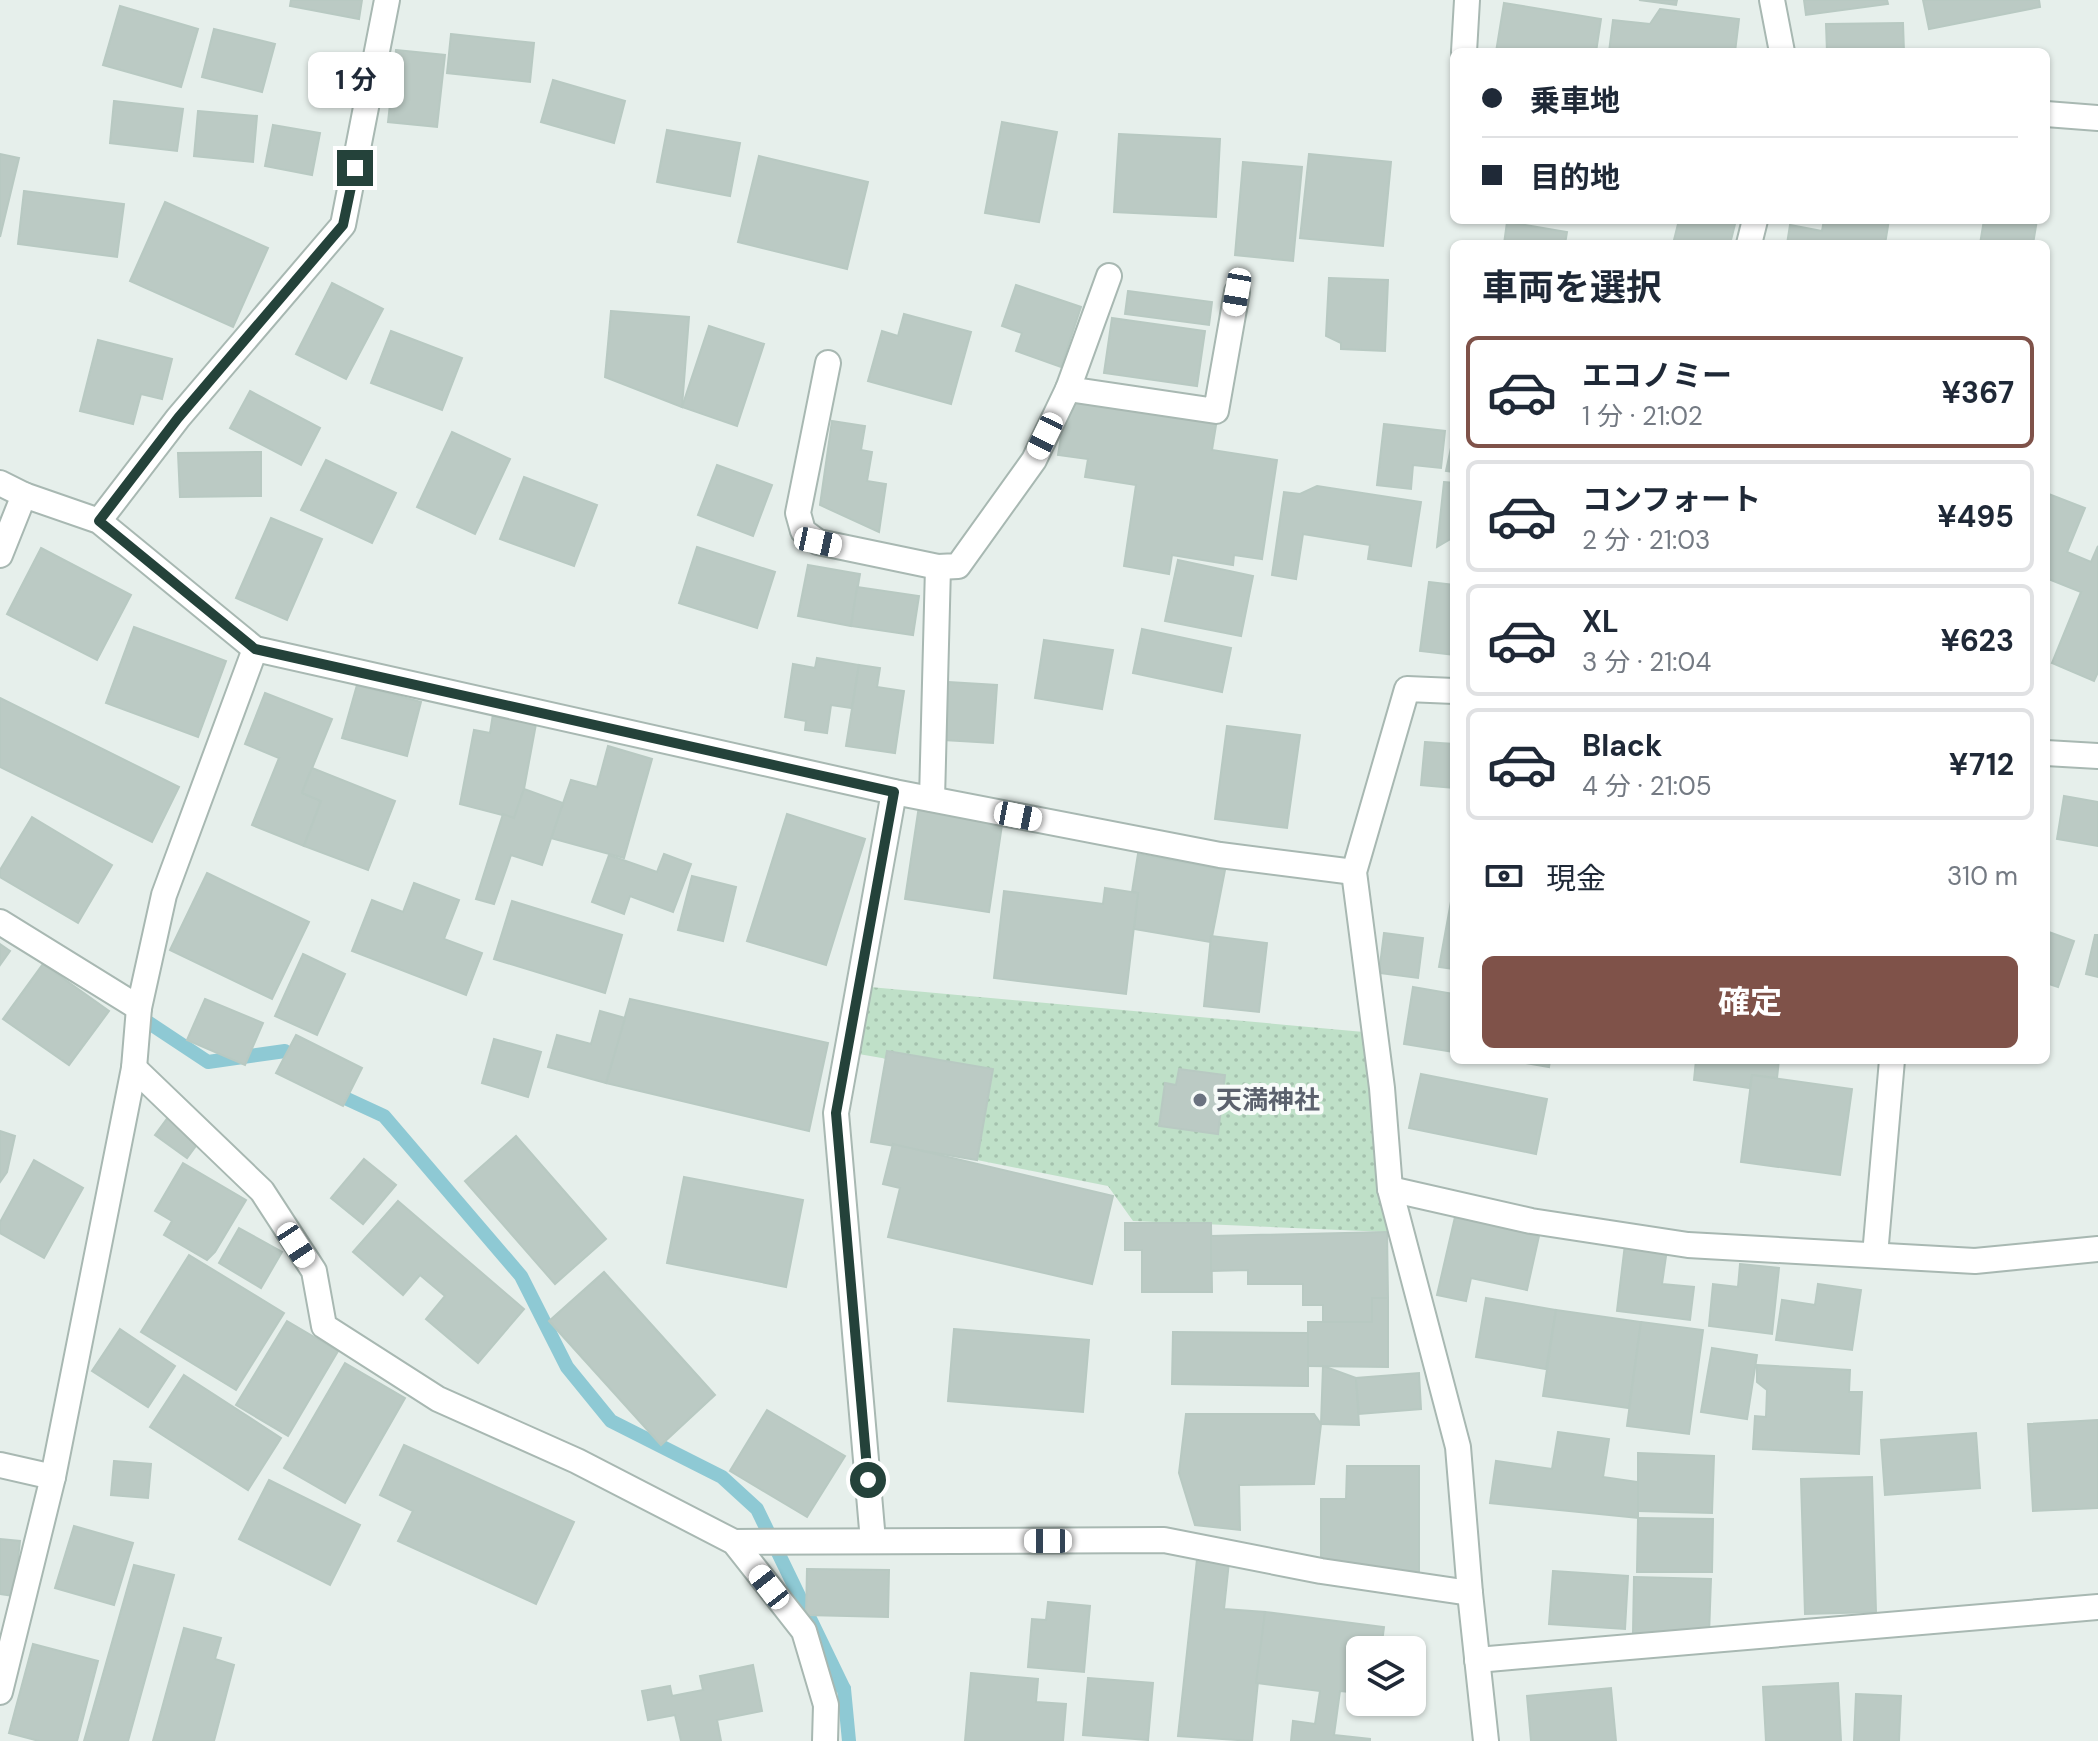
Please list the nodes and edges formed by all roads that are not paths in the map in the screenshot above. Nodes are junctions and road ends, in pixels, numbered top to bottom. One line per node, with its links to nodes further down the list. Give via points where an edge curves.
1 (387, 0): 14 (street, via 343,225 178,418)
2 (1467, 0): 4 (street)
3 (1772, 0): 5 (street)
4 (1464, 48)
5 (1781, 48)
6 (2050, 114): 7 (street)
7 (2098, 118)
8 (1109, 276): 11 (street)
9 (1237, 292): 11 (street, via 1216,411)
10 (828, 363): 16 (street, via 798,513 803,531 818,542)
11 (1068, 389): 16 (street, via 1034,460 958,566)
12 (0, 483): 13 (street)
13 (24, 495): 14 (street); 15 (street)
14 (99, 521): 17 (street)
15 (0, 555)
16 (938, 567): 22 (street)
17 (255, 649): 21 (street); 25 (street, via 164,895)
18 (1450, 691): 23 (street, via 1407,689)
19 (2050, 753): 20 (street)
20 (2098, 756)
21 (894, 792): 22 (street); 33 (street, via 836,1113)
22 (932, 799): 23 (street, via 1220,855)
23 (1354, 872): 28 (street)
24 (0, 922): 25 (street)
25 (139, 1008): 27 (street)
26 (1892, 1064): 30 (street)
27 (134, 1068): 32 (street); 34 (street, via 262,1191 314,1271 324,1326 438,1399 577,1461)
28 (1390, 1189): 30 (street, via 1531,1221 1688,1245); 35 (street, via 1458,1447)
29 (2098, 1249): 30 (street, via 1975,1261)
30 (1875, 1255)
31 (0, 1465): 32 (street)
32 (53, 1477): 38 (street)
33 (873, 1541): 34 (street); 35 (street, via 1164,1540)
34 (734, 1542): 39 (street, via 804,1631 826,1705)
35 (1470, 1593): 37 (street)
36 (2098, 1607): 37 (street)
37 (1477, 1660): 40 (street)
38 (0, 1692)
39 (825, 1741)
40 (1486, 1741)

